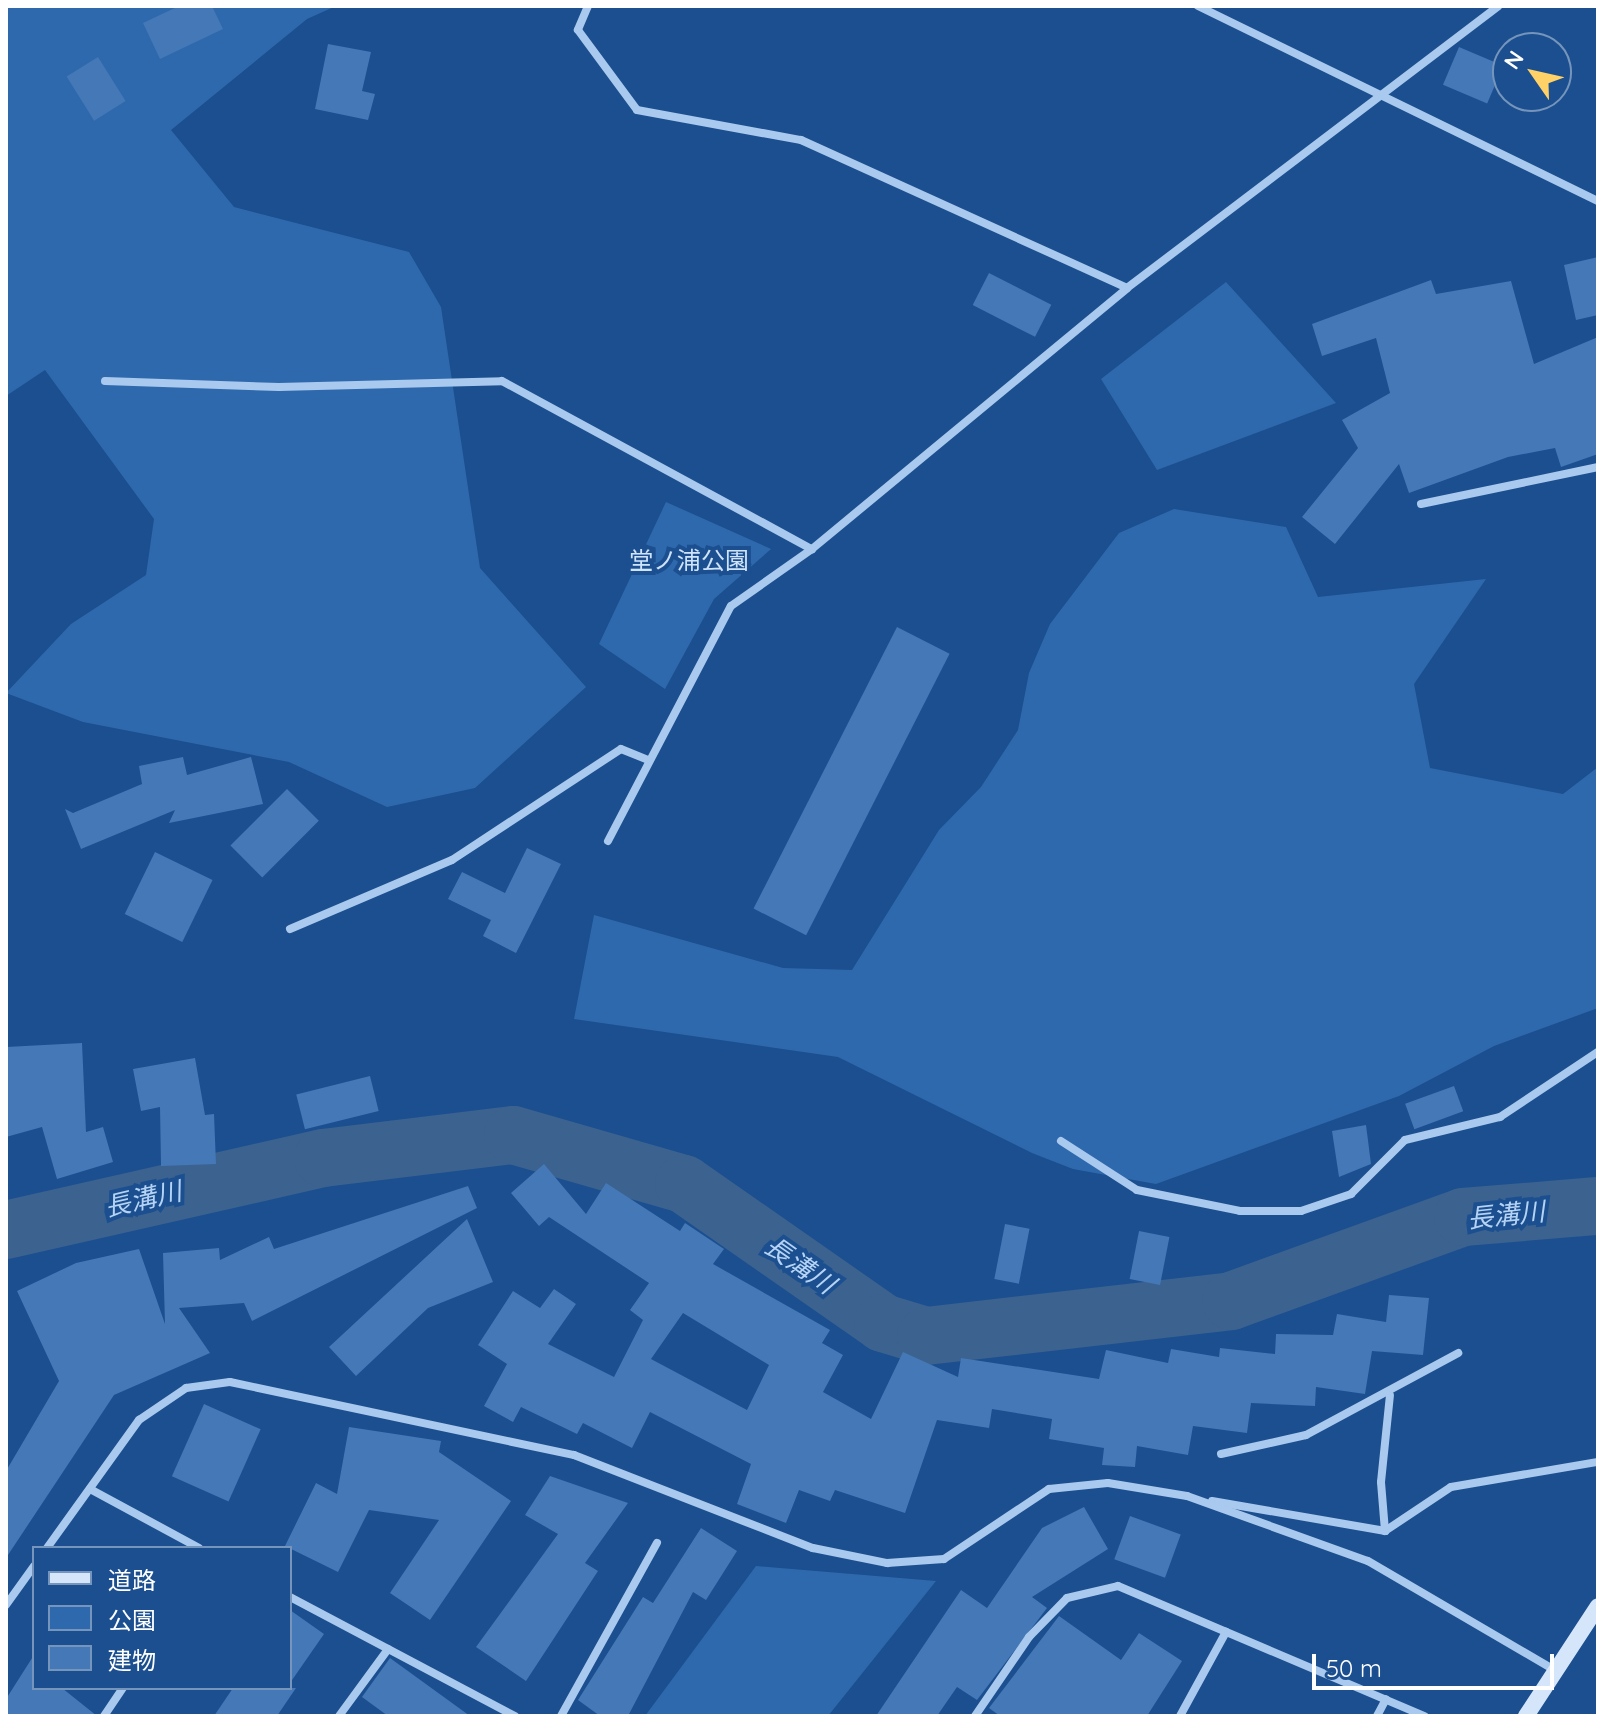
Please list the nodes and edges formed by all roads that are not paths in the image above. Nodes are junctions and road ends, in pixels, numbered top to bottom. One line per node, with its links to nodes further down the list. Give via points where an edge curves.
1 (588, 6): 6 (street, via 578,30 637,110 801,140)
2 (1198, 6): 4 (street)
3 (1498, 6): 4 (street)
4 (1381, 92): 5 (street); 6 (street)
5 (1598, 201)
6 (1127, 288): 10 (street)
7 (105, 381): 10 (street, via 279,387 502,381)
8 (1598, 467): 9 (street)
9 (1421, 504)
10 (812, 549): 11 (street, via 731,606)
11 (648, 760): 12 (street); 13 (street, via 621,749 452,860)
12 (608, 841)
13 (290, 929)
14 (1598, 1052): 15 (street, via 1500,1117 1405,1140 1351,1194 1301,1211 1240,1211 1137,1190)
15 (1061, 1141)
16 (1458, 1353): 17 (street)
17 (1390, 1395): 18 (street, via 1306,1435); 22 (street, via 1381,1482)
18 (1221, 1454)
19 (1598, 1462): 22 (street, via 1451,1487)
20 (90, 1489): 21 (street, via 139,1420 186,1388 230,1382 574,1455 813,1548 887,1563 944,1559 1049,1489 1108,1483); 24 (street); 25 (street)
21 (1187, 1496): 22 (street); 32 (street, via 1368,1561)
22 (1385, 1531)
23 (657, 1543): 38 (street)
24 (48, 1546)
25 (195, 1546)
26 (32, 1569): 28 (street)
27 (292, 1598): 31 (street)
28 (6, 1605)
29 (1598, 1606): 32 (street)
30 (1226, 1632): 34 (street); 39 (street, via 1118,1586 1067,1598 1029,1637); 40 (street)
31 (388, 1649): 36 (street); 37 (street)
32 (1556, 1671): 43 (street)
33 (122, 1690): 35 (street)
34 (1386, 1699): 41 (street); 42 (street)
35 (104, 1716)
36 (339, 1716)
37 (515, 1716)
38 (561, 1716)
39 (975, 1716)
40 (1180, 1716)
41 (1377, 1716)
42 (1425, 1716)
43 (1526, 1716)

